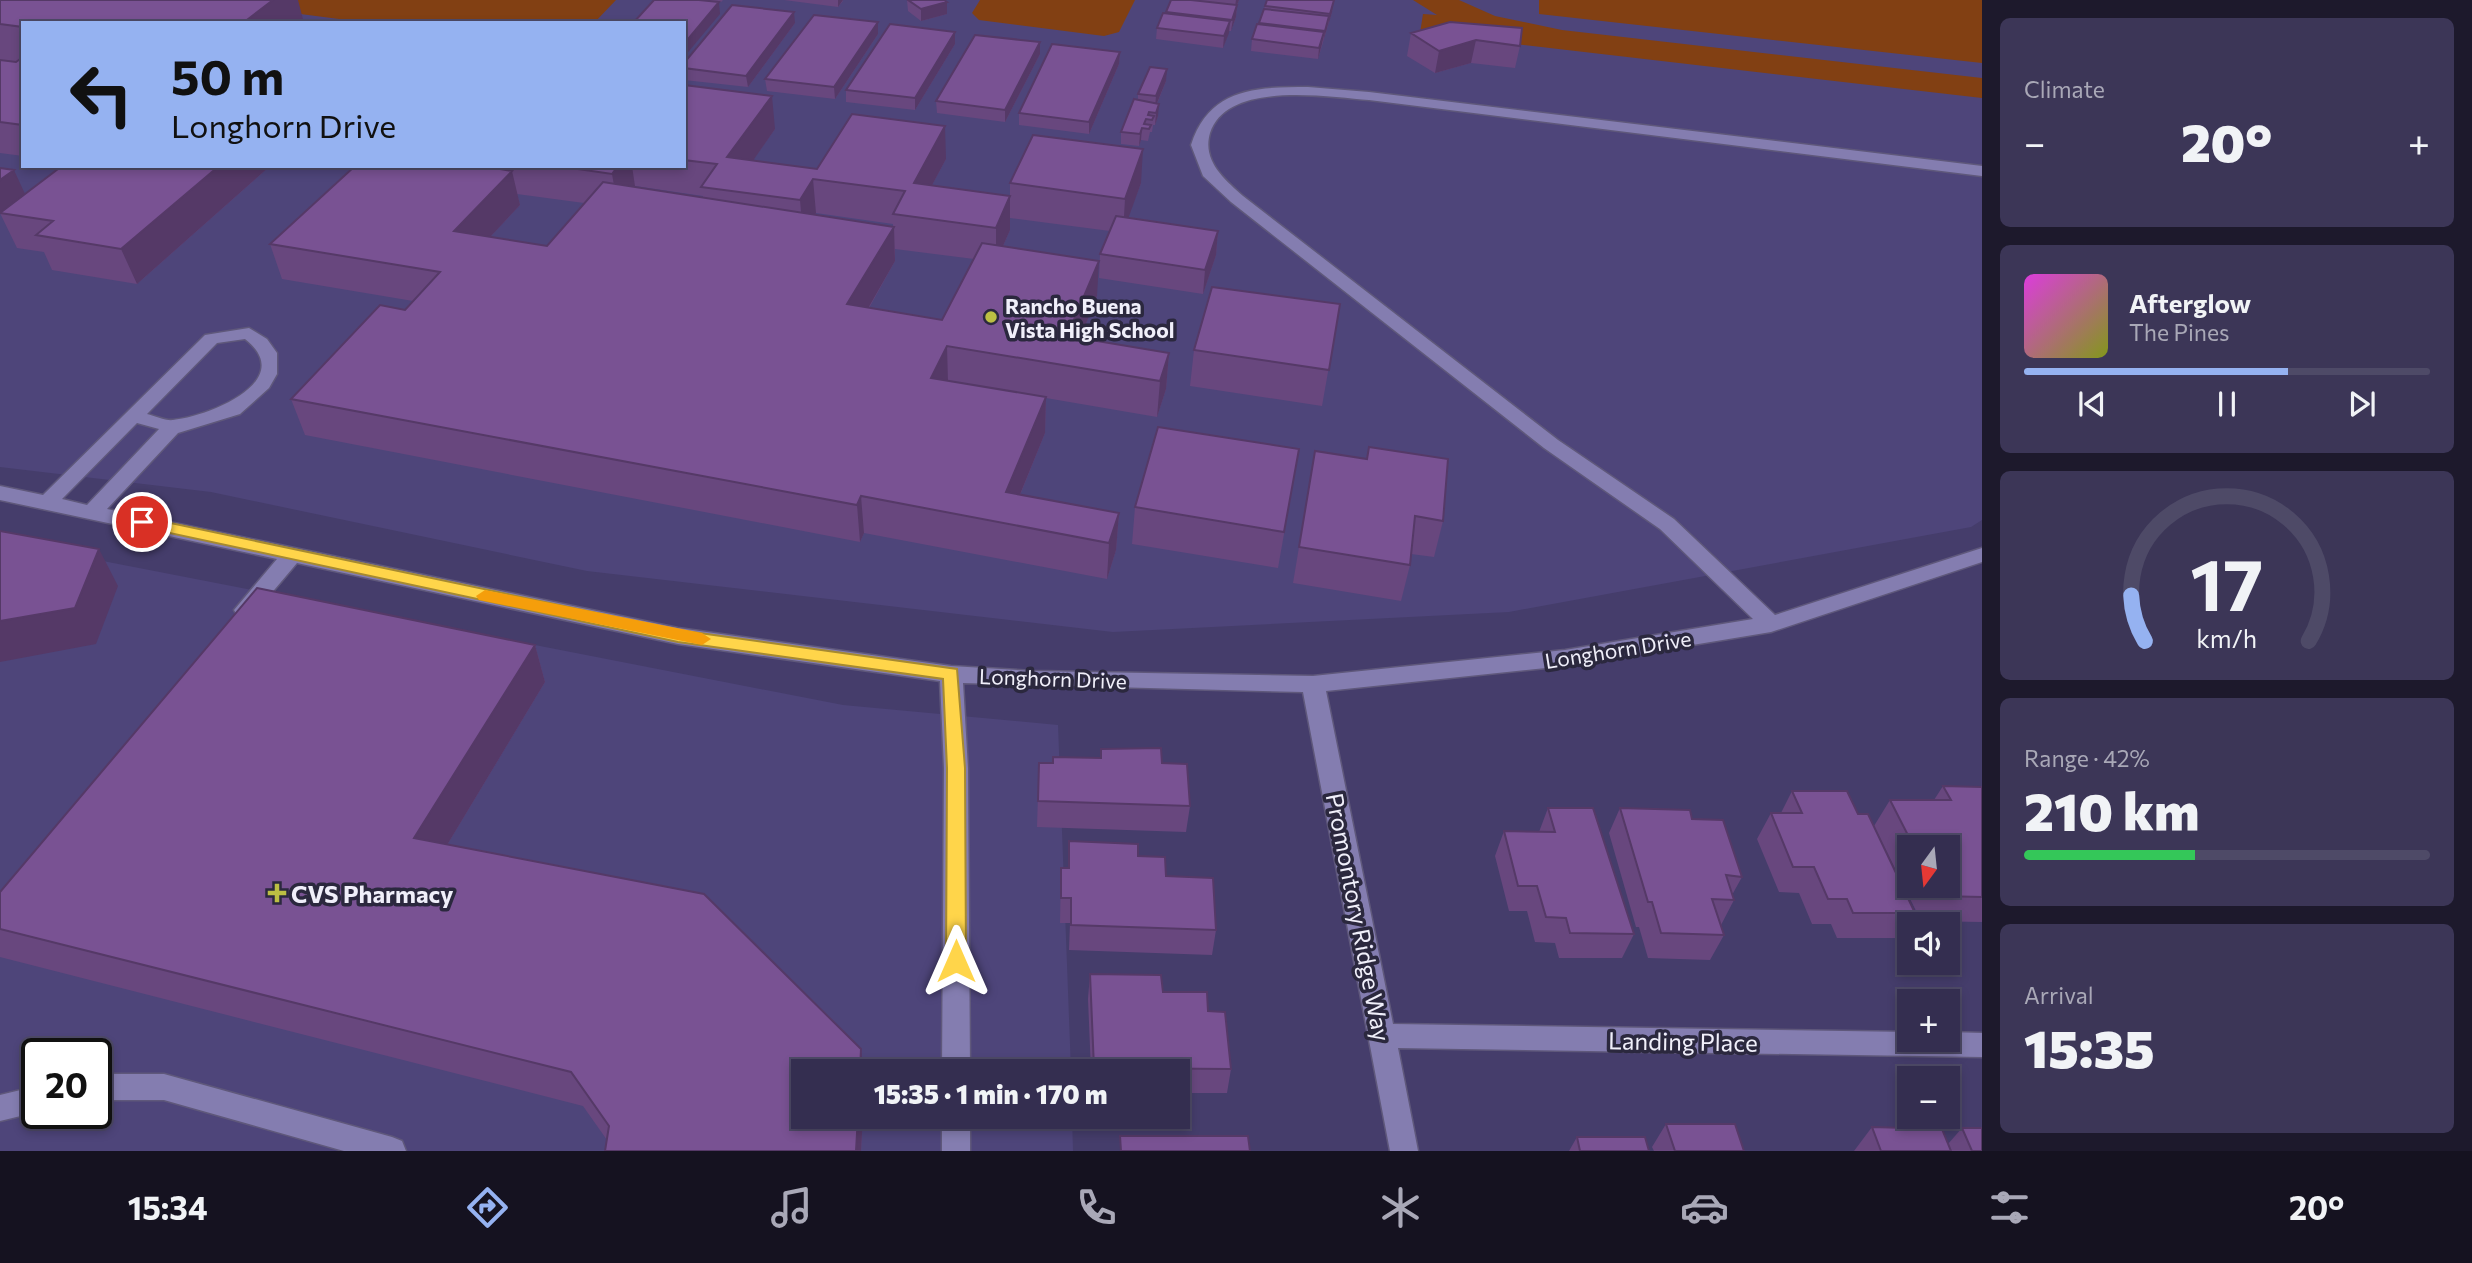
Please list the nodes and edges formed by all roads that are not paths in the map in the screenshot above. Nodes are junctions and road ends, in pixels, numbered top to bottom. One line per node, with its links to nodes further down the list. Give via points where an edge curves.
1 (1982, 171): 10 (street, via 1368,96 1291,92 1242,97 1210,117 1199,145 1209,173 1237,199 1551,444 1667,524)
2 (132, 416): 3 (street); 3 (street, via 211,339 249,333 265,343 271,370 234,410); 5 (street)
3 (173, 427): 6 (street)
4 (0, 493): 5 (street, Longhorn Drive)
5 (48, 502): 6 (street, Longhorn Drive)
6 (93, 511): 8 (street, Longhorn Drive)
7 (1982, 555): 10 (street, Longhorn Drive)
8 (291, 556): 9 (street); 11 (street, Longhorn Drive, via 678,636)
9 (233, 624)
10 (1771, 624): 12 (street, Longhorn Drive, via 1565,658)
11 (951, 674): 12 (street, Longhorn Drive); 15 (street, via 956,768)
12 (1313, 684): 13 (street, Promontory Ridge Way)
13 (1383, 1036): 14 (street, Landing Place); 22 (street, Promontory Ridge Way)
14 (1982, 1045)
15 (956, 1059)
16 (112, 1087): 20 (street, via 164,1087)
17 (21, 1103): 18 (street)
18 (0, 1108)
19 (956, 1129): 21 (street)
20 (392, 1151)
21 (956, 1151)
22 (1404, 1151)

